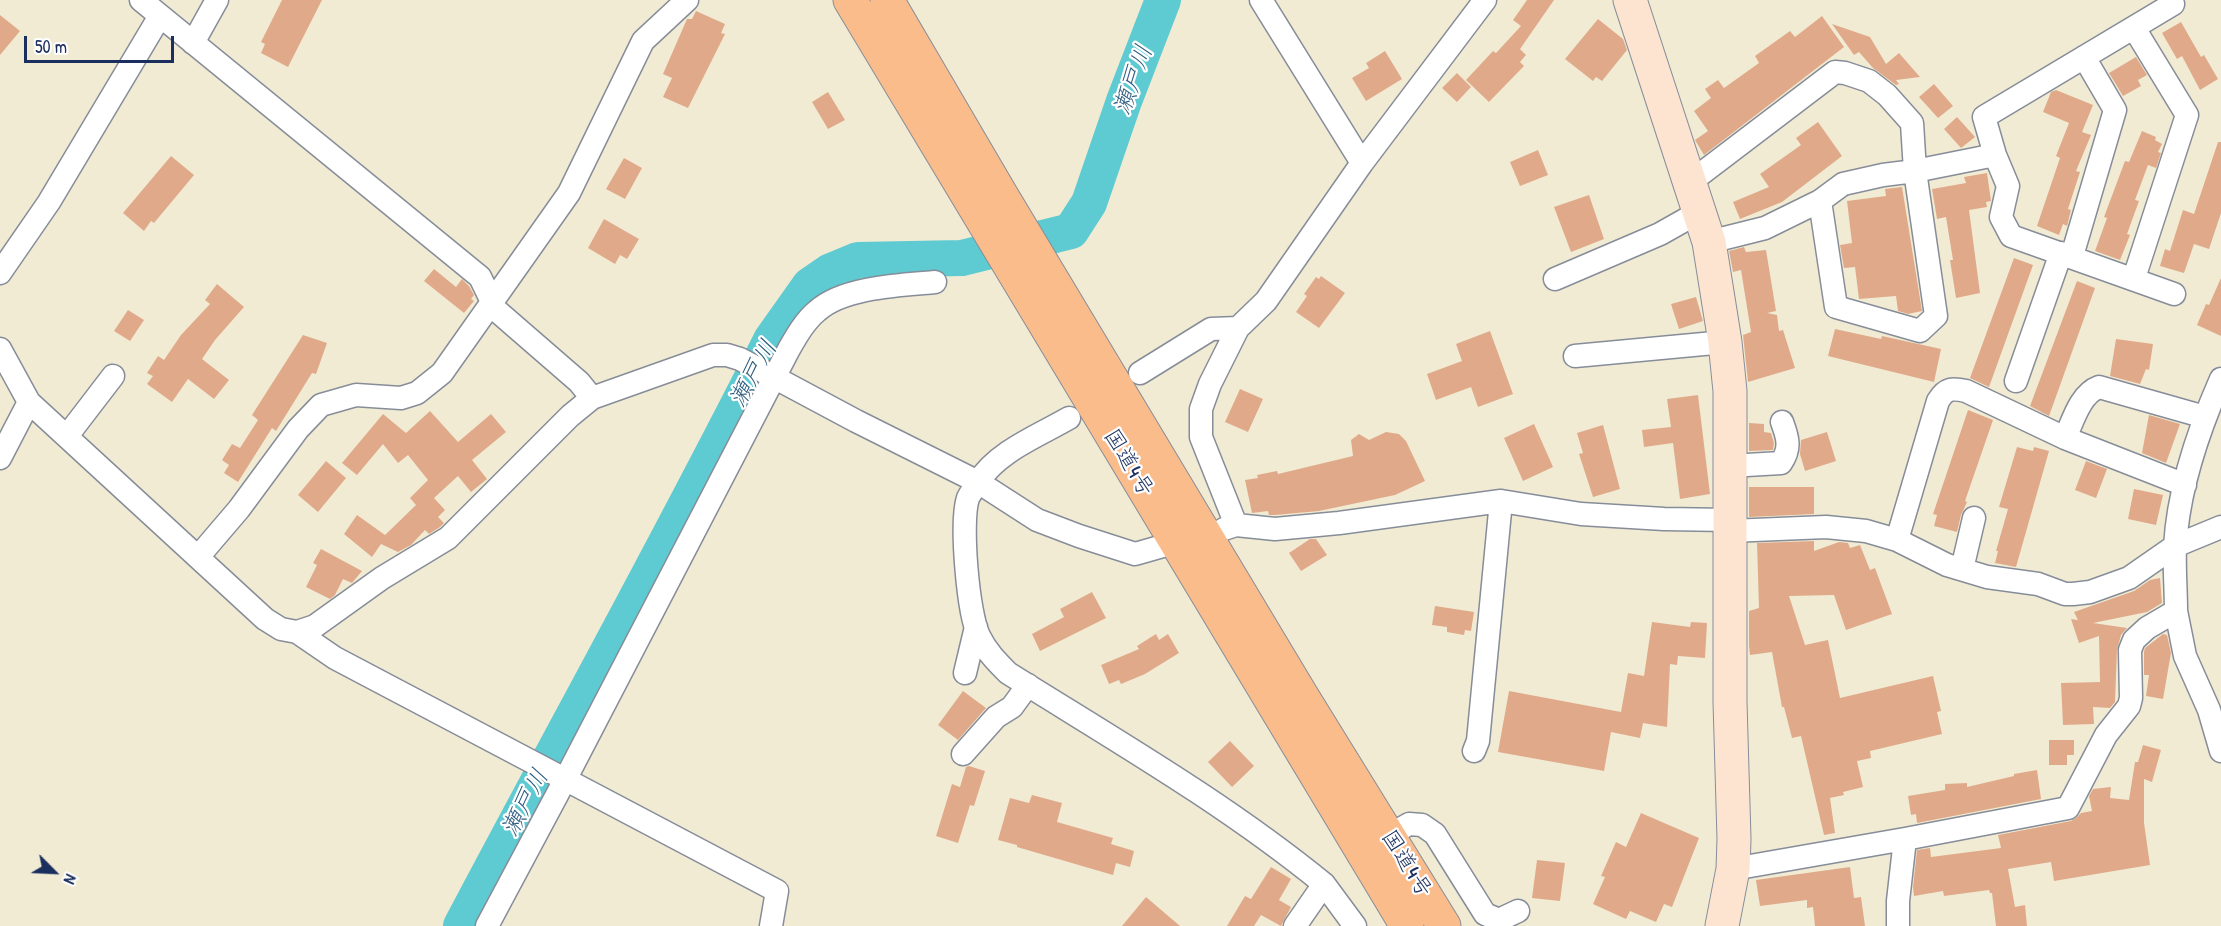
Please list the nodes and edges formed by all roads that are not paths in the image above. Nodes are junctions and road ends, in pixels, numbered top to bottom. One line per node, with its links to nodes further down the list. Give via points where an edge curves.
1 (141, 0): 10 (street)
2 (217, 0): 12 (street)
3 (687, 0): 26 (street, via 643,41 568,193)
4 (850, 0): 18 (highway, 国道4号)
5 (887, 0): 18 (highway, 国道4号)
6 (1261, 0): 15 (street)
7 (1485, 0): 15 (street)
8 (1630, 0): 19 (street)
9 (2173, 4): 11 (street)
10 (160, 16): 12 (street); 21 (street, via 49,202)
11 (2134, 28): 13 (street); 22 (street, via 2187,115)
12 (193, 43): 26 (street, via 480,277)
13 (2084, 57): 14 (street, via 1984,117); 20 (street, via 2115,110)
14 (1995, 155): 16 (street); 20 (street, via 2008,186 2001,217 2012,236)
15 (1362, 163): 27 (street, via 1266,301)
16 (1915, 171): 17 (street, via 1843,184); 17 (street, via 1936,316 1920,331 1836,307); 19 (street, via 1912,123 1869,81 1835,72)
17 (1820, 201): 19 (street, via 1765,228)
18 (990, 205): 52 (highway, 国道4号)
19 (1699, 213): 23 (street); 28 (street)
20 (2066, 254): 22 (street); 35 (street)
21 (0, 273)
22 (2134, 278): 25 (street)
23 (1555, 279)
24 (934, 282): 32 (street, via 894,285 829,302 804,324)
25 (2174, 294)
26 (492, 302): 36 (street, via 496,310 579,382); 55 (street, via 442,373 417,393 401,398 356,395 321,405)
27 (1238, 328): 31 (street, via 1211,329); 49 (street, via 1201,409 1201,437)
28 (1725, 342): 30 (street); 44 (street, via 1730,392)
29 (0, 350): 37 (street)
30 (1575, 356)
31 (1140, 373)
32 (771, 375): 36 (street, via 740,359 713,355); 45 (street); 67 (street)
33 (113, 376): 41 (street)
34 (2221, 379): 38 (street)
35 (2016, 381)
36 (592, 398): 59 (street, via 448,538 382,578 315,626)
37 (29, 402): 41 (street); 43 (street)
38 (2205, 417): 42 (street, via 2099,387 2086,396); 46 (street)
39 (1069, 418): 45 (street, via 996,460)
40 (1782, 422): 44 (street, via 1788,446 1781,463)
41 (67, 436): 55 (street)
42 (2065, 438): 46 (street); 53 (street, via 1966,391 1945,391 1938,401)
43 (0, 458)
44 (1729, 466): 50 (street)
45 (978, 482): 52 (street, via 1037,519 1135,554); 58 (street, via 968,498 964,524 971,612)
46 (2185, 485): 54 (street)
47 (1501, 501): 49 (street, via 1275,529); 50 (street, via 1581,514); 65 (street)
48 (1974, 518): 56 (street)
49 (1236, 525): 52 (street)
50 (1730, 526): 53 (street, via 1826,527 1866,531); 70 (street)
51 (2221, 527): 54 (street)
52 (1191, 539): 68 (highway, 国道4号); 77 (highway, 国道4号)
53 (1897, 540): 56 (street)
54 (2175, 546): 56 (street, via 2129,578 2078,594); 57 (street)
55 (198, 557): 59 (street, via 265,619 281,629)
56 (1962, 569)
57 (2176, 611): 61 (street, via 2186,656); 69 (street, via 2134,640 2130,650 2129,706 2106,735 2068,807)
58 (976, 627): 60 (street); 62 (street, via 993,657)
59 (297, 632): 67 (street, via 335,658)
60 (965, 673)
61 (2198, 682): 63 (street); 64 (street)
62 (1028, 686): 66 (street); 71 (street, via 1206,797)
63 (2221, 699)
64 (2221, 751)
65 (1474, 752)
66 (963, 754)
67 (561, 777): 73 (street); 74 (street, via 777,891)
68 (1389, 836): 72 (street, via 1409,824 1428,827 1485,914 1499,920); 78 (highway, 国道4号)
69 (1905, 839): 70 (street); 80 (street)
70 (1733, 869): 79 (street)
71 (1324, 884): 75 (street); 76 (street)
72 (1518, 911)
73 (487, 926)
74 (771, 926)
75 (1295, 926)
76 (1355, 926)
77 (1407, 926)
78 (1444, 926)
79 (1722, 926)
80 (1898, 926)

